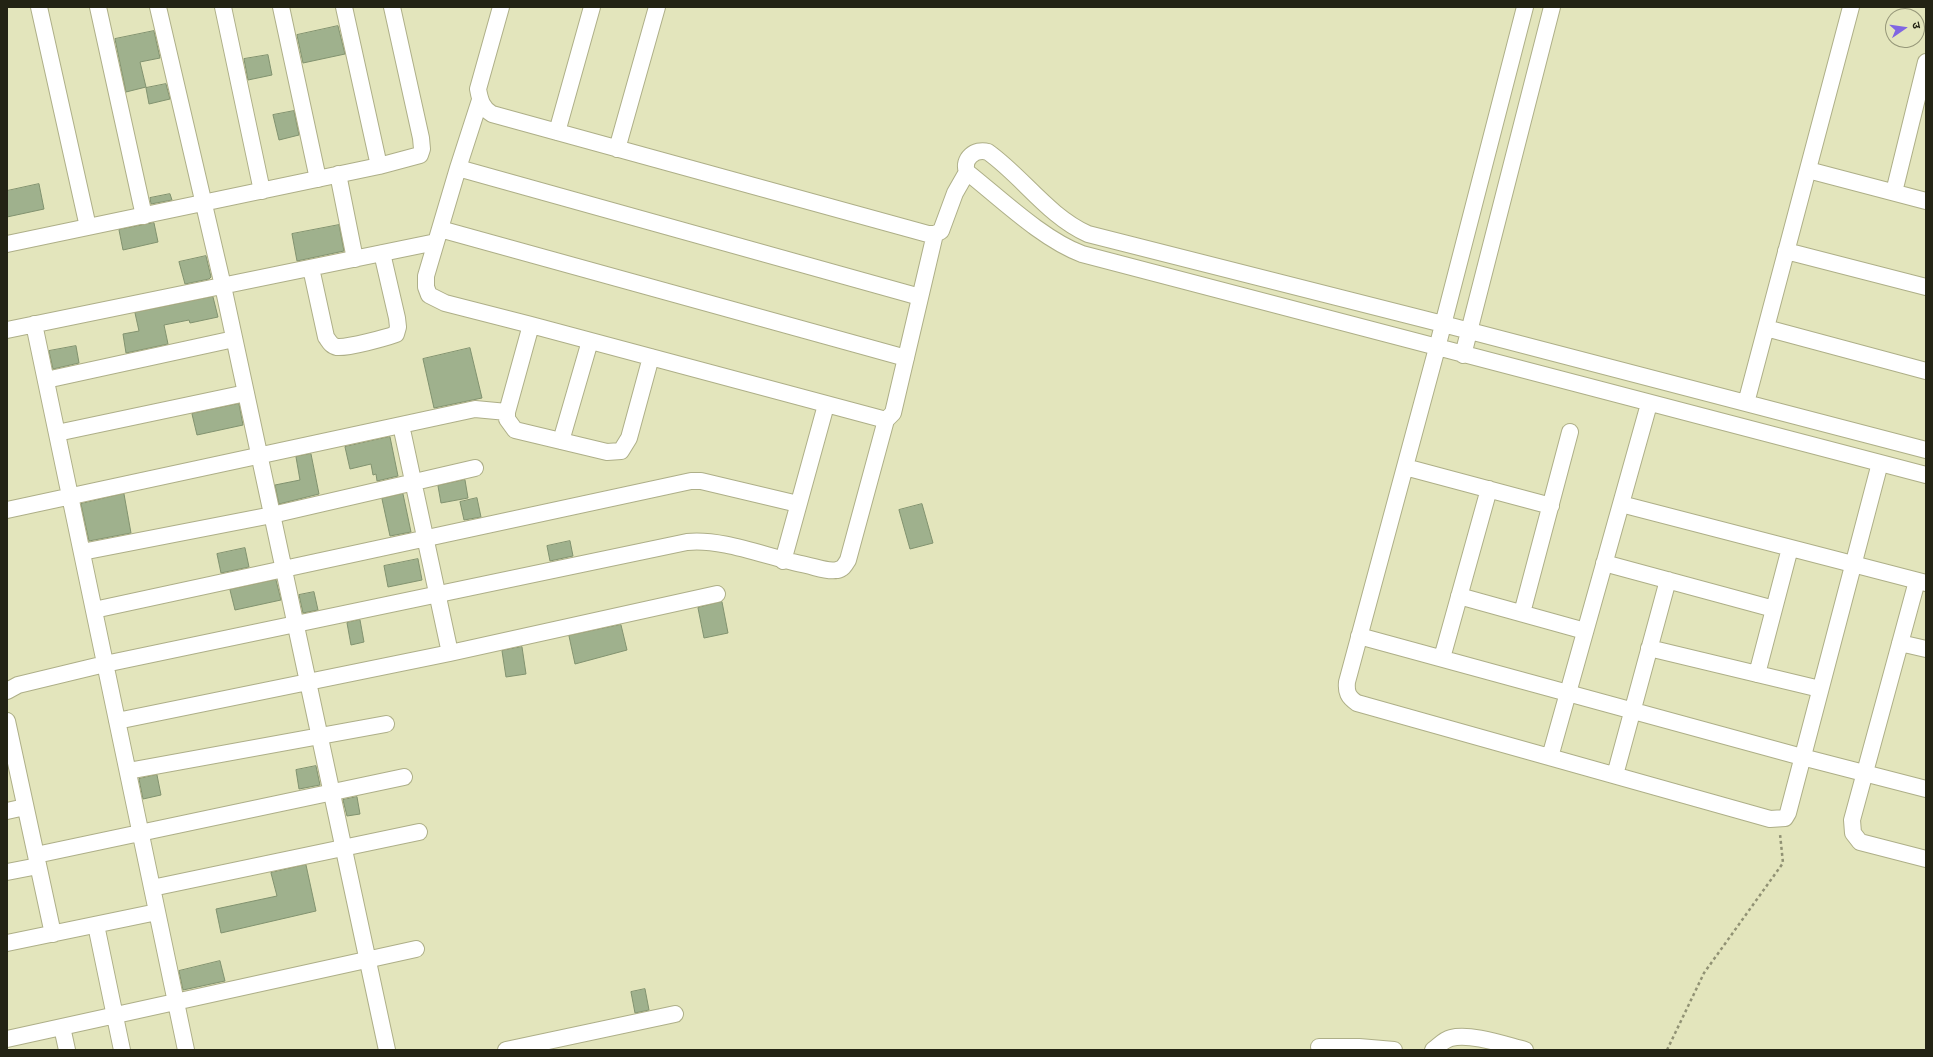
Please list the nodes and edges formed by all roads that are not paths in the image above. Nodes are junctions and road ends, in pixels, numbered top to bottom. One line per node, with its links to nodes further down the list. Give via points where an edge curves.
1 (39, 7): 29 (street)
2 (98, 7): 28 (street)
3 (158, 7): 27 (street)
4 (223, 7): 24 (street)
5 (281, 7): 23 (street)
6 (344, 7): 18 (street)
7 (392, 7): 18 (street, via 422,149 416,158)
8 (501, 7): 15 (street, via 480,79)
9 (592, 7): 16 (street)
10 (657, 7): 17 (street)
11 (1525, 7): 42 (street)
12 (1552, 7): 45 (street)
13 (1851, 7): 20 (street)
14 (1926, 62): 25 (street)
15 (480, 100): 16 (street, via 492,114); 19 (street)
16 (557, 132): 17 (street)
17 (617, 149): 30 (street)
18 (379, 166): 22 (street)
19 (458, 168): 31 (street); 39 (street)
20 (1808, 170): 25 (street); 33 (street)
21 (967, 172): 30 (street, via 955,193 944,226); 42 (street, via 964,166 966,161 983,150 993,156 1046,205 1088,234); 48 (street, via 1063,246 1082,254)
22 (338, 174): 23 (street); 35 (street)
23 (318, 179): 24 (street)
24 (262, 190): 27 (street)
25 (1894, 192): 26 (street)
26 (1926, 201)
27 (204, 203): 28 (street); 37 (street)
28 (144, 216): 29 (street)
29 (88, 227): 32 (street)
30 (935, 234): 39 (street)
31 (438, 236): 34 (street); 41 (street, via 426,276 429,295 445,303); 51 (street)
32 (7, 244)
33 (1786, 251): 38 (street); 43 (street)
34 (382, 253): 35 (street); 36 (street, via 397,318 396,334 346,346 337,347 330,344 326,337)
35 (355, 259): 36 (street)
36 (311, 268): 37 (street)
37 (223, 286): 40 (street); 46 (street)
38 (1926, 287)
39 (920, 297): 51 (street)
40 (34, 324): 44 (street); 53 (street)
41 (531, 324): 47 (street); 58 (street)
42 (1443, 324): 45 (street); 48 (street)
43 (1766, 328): 52 (street); 55 (street)
44 (7, 330)
45 (1468, 331): 49 (street); 55 (street)
46 (234, 339): 53 (street); 54 (street)
47 (590, 341): 50 (street); 63 (street)
48 (1437, 348): 49 (street); 67 (street)
49 (1462, 355): 56 (street)
50 (651, 357): 57 (street); 63 (street, via 629,438 621,451 607,452)
51 (906, 358): 59 (street, via 893,413)
52 (1926, 371)
53 (46, 380): 62 (street)
54 (246, 393): 62 (street); 65 (street)
55 (1746, 403): 64 (street)
56 (1649, 404): 66 (street); 74 (street)
57 (826, 405): 59 (street); 73 (street)
58 (507, 412): 60 (street, via 475,409); 63 (street, via 510,425 515,430)
59 (886, 420): 81 (street, via 844,567 829,570)
60 (401, 425): 65 (street); 70 (street)
61 (1570, 432): 75 (street)
62 (57, 433): 72 (street)
63 (561, 441)
64 (1926, 450)
65 (259, 456): 72 (street); 77 (street)
66 (1880, 463): 69 (street); 83 (street)
67 (1405, 467): 71 (street); 95 (street)
68 (475, 468): 70 (street)
69 (1926, 475)
70 (414, 484): 77 (street); 78 (street)
71 (1489, 489): 75 (street); 89 (street)
72 (70, 496): 76 (street); 80 (street)
73 (798, 504): 78 (street, via 701,481 691,481); 81 (street)
74 (1620, 504): 79 (street); 82 (street)
75 (1551, 506): 92 (street)
76 (7, 510)
77 (272, 515): 80 (street); 84 (street)
78 (425, 538): 84 (street); 88 (street)
79 (1790, 548): 83 (street); 91 (street)
80 (82, 552): 90 (street)
81 (783, 561): 88 (street, via 702,540)
82 (1604, 563): 85 (street); 94 (street)
83 (1854, 565): 86 (street); 104 (street)
84 (284, 568): 90 (street); 93 (street)
85 (1668, 580): 91 (street); 97 (street)
86 (1921, 582): 96 (street)
87 (717, 594): 99 (street)
88 (437, 595): 93 (street); 99 (street)
89 (1459, 596): 92 (street); 100 (street)
90 (94, 610): 101 (street)
91 (1774, 610): 102 (street)
92 (1522, 613): 94 (street)
93 (296, 625): 101 (street); 103 (street)
94 (1585, 631): 106 (street)
95 (1360, 636): 100 (street); 112 (street, via 1346,690 1350,699)
96 (1900, 643): 98 (street); 115 (street)
97 (1649, 648): 102 (street); 107 (street)
98 (1926, 650)
99 (450, 653): 103 (street)
100 (1442, 658): 106 (street)
101 (105, 664): 105 (street, via 18,685); 109 (street)
102 (1757, 674): 104 (street)
103 (308, 682): 109 (street); 111 (street)
104 (1820, 689): 113 (street)
105 (7, 691)
106 (1568, 694): 107 (street); 112 (street)
107 (1631, 711): 113 (street); 116 (street)
108 (7, 721): 120 (street)
109 (117, 721): 114 (street)
110 (386, 724): 111 (street)
111 (320, 736): 114 (street); 119 (street)
112 (1550, 757): 116 (street)
113 (1802, 757): 115 (street); 116 (street, via 1788,813 1785,818 1779,820)
114 (128, 771): 122 (street)
115 (1866, 773): 118 (street); 125 (street, via 1852,820 1853,833 1860,842)
116 (1615, 775)
117 (404, 777): 119 (street)
118 (1926, 788)
119 (332, 791): 122 (street); 124 (street)
120 (26, 807): 121 (street); 126 (street)
121 (7, 811)
122 (141, 832): 126 (street); 128 (street)
123 (419, 832): 124 (street)
124 (344, 848): 128 (street); 134 (street)
125 (1926, 859)
126 (37, 860): 127 (street); 131 (street)
127 (7, 872)
128 (152, 888): 129 (street)
129 (157, 912): 130 (street); 135 (street)
130 (96, 925): 131 (street); 137 (street)
131 (53, 934): 132 (street)
132 (7, 943)
133 (416, 949): 134 (street)
134 (368, 959): 135 (street); 145 (street)
135 (176, 1003): 137 (street); 144 (street)
136 (675, 1014): 141 (street)
137 (115, 1016): 138 (street); 143 (street)
138 (62, 1027): 139 (street); 142 (street)
139 (7, 1039)
140 (1319, 1047): 147 (street)
141 (529, 1048): 146 (street)
142 (67, 1050)
143 (122, 1050)
144 (186, 1050)
145 (387, 1050)
146 (506, 1050)
147 (1394, 1050)
148 (1433, 1050): 149 (street, via 1452,1038)
149 (1525, 1050)

